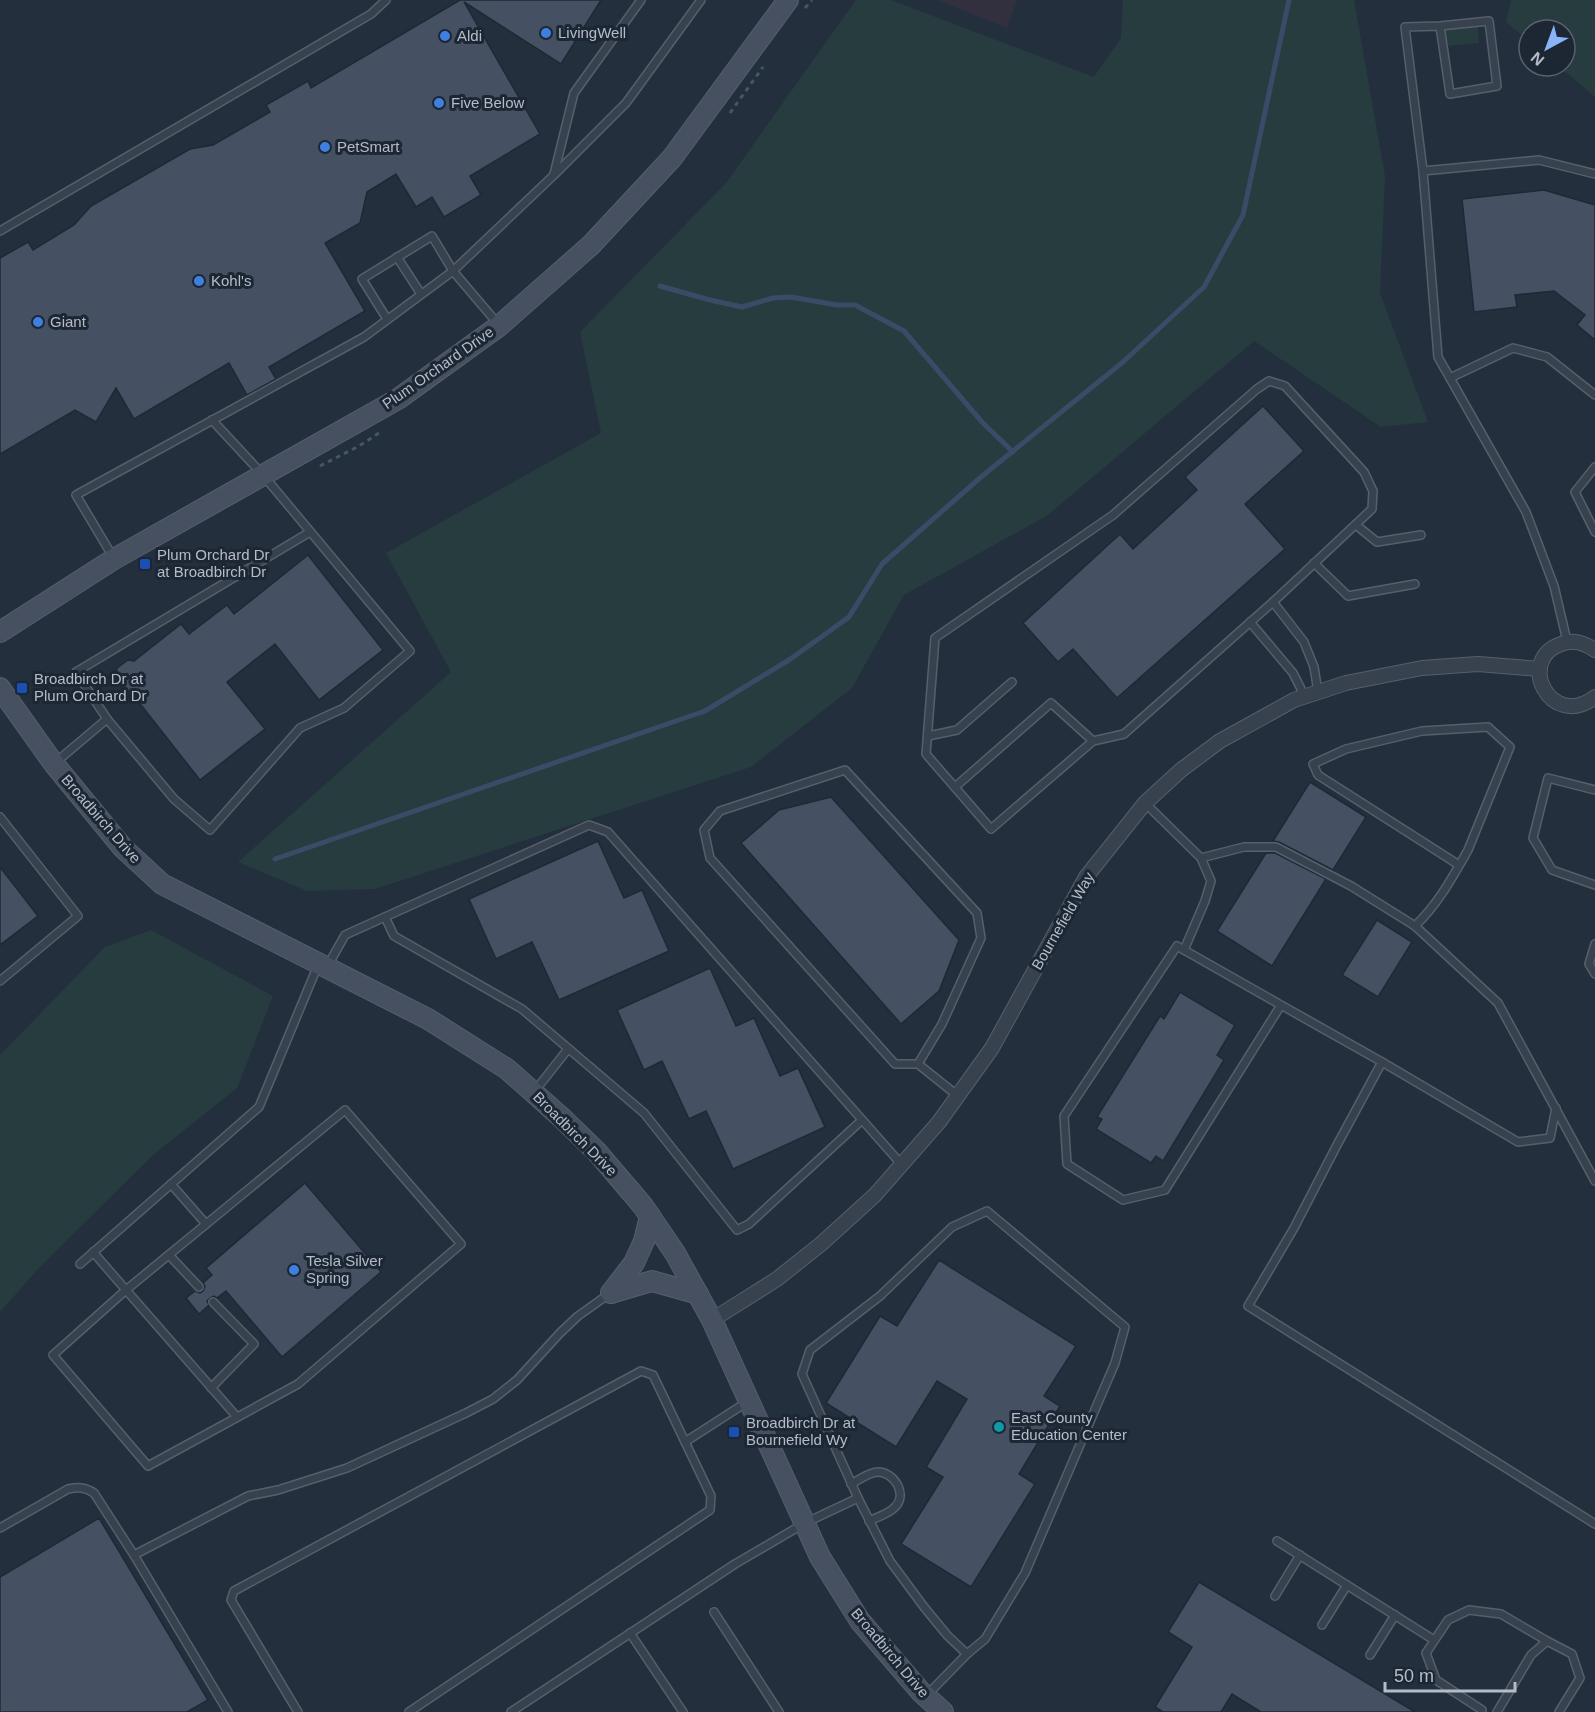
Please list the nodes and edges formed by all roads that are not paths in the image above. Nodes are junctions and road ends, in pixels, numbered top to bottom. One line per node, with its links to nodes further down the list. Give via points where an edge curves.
1 (386, 0): 9 (lane, via 371,14)
2 (641, 0): 8 (lane, via 574,93)
3 (701, 0): 8 (lane, via 626,103)
4 (788, 0): 14 (street, Plum Orchard Drive, via 672,158 591,245)
5 (1440, 26): 5 (lane, via 1488,21 1497,86 1450,93); 6 (lane, via 1405,27)
6 (1423, 171): 7 (lane, via 1539,160); 15 (lane, via 1438,357)
7 (1595, 174)
8 (554, 175): 11 (lane)
9 (0, 231)
10 (398, 257): 11 (lane, via 432,236); 12 (lane); 13 (lane, via 362,279)
11 (453, 271): 12 (lane); 14 (lane)
12 (422, 294): 13 (lane)
13 (387, 319): 17 (lane, via 364,337)
14 (499, 326): 19 (street, Plum Orchard Drive, via 398,399)
15 (1450, 378): 16 (lane, via 1513,348 1547,357); 30 (lane, via 1526,512 1554,586)
16 (1595, 395)
17 (212, 420): 19 (lane); 24 (lane, via 76,495)
18 (1595, 467): 22 (lane, via 1575,492)
19 (263, 475): 21 (lane); 24 (street, Plum Orchard Drive)
20 (1356, 525): 23 (lane, via 1377,543); 25 (lane); 40 (lane, via 1372,509 1373,491 1364,472 1285,386 1269,381 1113,515 935,638)
21 (310, 532): 38 (lane, via 76,672); 38 (lane, via 410,651 344,708 300,728 210,830 174,799)
22 (1595, 532)
23 (1421, 534)
24 (114, 559): 29 (street, Plum Orchard Drive)
25 (1314, 563): 26 (lane, via 1347,596); 27 (lane)
26 (1415, 584)
27 (1273, 602): 28 (lane); 35 (lane, via 1304,642 1314,666)
28 (1250, 622): 35 (lane); 41 (lane, via 1124,734)
29 (0, 632)
30 (1568, 641): 31 (street, via 1578,641); 32 (street, via 1549,651)
31 (1595, 650)
32 (1540, 669): 35 (street, Bournefield Way, via 1478,664 1422,669 1346,683); 36 (street, via 1543,689 1558,703 1578,706)
33 (1012, 682): 40 (lane, via 957,730)
34 (0, 688): 39 (street, Broadbirch Drive)
35 (1311, 695): 45 (street, Bournefield Way, via 1294,700 1220,741)
36 (1595, 697)
37 (0, 705): 39 (street, Broadbirch Drive)
38 (107, 720): 42 (lane)
39 (29, 729): 42 (street, Broadbirch Drive)
40 (928, 736): 43 (lane, via 926,754)
41 (1093, 741): 43 (lane, via 1051,703); 43 (lane, via 991,829)
42 (54, 764): 54 (street, Broadbirch Drive, via 123,848 162,884)
43 (955, 787)
44 (1595, 790): 49 (lane, via 1548,778 1533,838 1552,870)
45 (1146, 803): 47 (lane); 62 (street, Bournefield Way, via 1086,877 992,1048)
46 (0, 817): 56 (lane, via 78,916)
47 (1201, 858): 51 (lane, via 1244,847 1276,847 1351,886); 53 (lane, via 1211,881)
48 (1459, 865): 48 (lane, via 1510,747 1488,727 1422,731 1346,749 1313,764 1318,775); 51 (lane, via 1431,911)
49 (1595, 885)
50 (385, 917): 54 (lane, via 345,935); 58 (lane, via 394,936 522,1009); 64 (lane, via 589,825 608,832)
51 (1415, 926): 63 (lane, via 1498,1003)
52 (1595, 944): 55 (lane, via 1589,964)
53 (1184, 950): 57 (lane); 57 (lane, via 1177,946 1064,1116 1066,1164 1123,1200 1165,1190)
54 (323, 965): 61 (street, Broadbirch Drive, via 428,1019 507,1070); 67 (lane, via 259,1107)
55 (1595, 974)
56 (0, 981)
57 (1281, 1005): 59 (lane)
58 (567, 1049): 61 (lane); 64 (lane, via 644,1113 736,1230 749,1224)
59 (1382, 1062): 63 (lane, via 1518,1142 1550,1137); 87 (lane, via 1248,1306)
60 (918, 1064): 60 (lane, via 895,1064 710,858 704,830 720,811 844,770 977,913 981,938 942,1024); 62 (lane)
61 (533, 1092): 68 (street, Broadbirch Drive, via 597,1152)
62 (958, 1096): 65 (street, Bournefield Way)
63 (1556, 1108): 66 (lane)
64 (862, 1120): 65 (lane)
65 (902, 1165): 78 (street, Bournefield Way, via 821,1244 777,1279)
66 (1595, 1181)
67 (171, 1184): 69 (lane); 70 (lane)
68 (650, 1216): 75 (street, via 634,1263); 76 (street, Broadbirch Drive)
69 (206, 1224): 71 (lane); 81 (lane, via 345,1110 462,1244 298,1384)
70 (93, 1252): 72 (lane); 74 (lane)
71 (169, 1255): 73 (lane); 74 (lane)
72 (80, 1264)
73 (199, 1287)
74 (126, 1290): 79 (lane); 81 (lane, via 53,1355 147,1466)
75 (611, 1293): 76 (street, via 652,1281); 90 (lane, via 578,1316 517,1380 484,1404 347,1468 248,1496)
76 (698, 1294): 78 (street, Broadbirch Drive)
77 (213, 1302): 79 (lane, via 254,1344)
78 (712, 1320): 80 (street, Broadbirch Drive)
79 (211, 1388): 81 (lane)
80 (749, 1401): 82 (lane); 86 (street, Broadbirch Drive)
81 (237, 1417)
82 (685, 1442): 105 (lane, via 653,1375 640,1371 234,1591 231,1600); 106 (lane, via 711,1496 710,1510)
83 (851, 1484): 84 (lane); 85 (lane, via 873,1472 887,1473 896,1483 900,1496 895,1508); 100 (lane, via 802,1374 810,1350 880,1296 952,1227 987,1211 1125,1328 1115,1363 1026,1573 985,1639)
84 (858, 1498): 85 (lane); 86 (lane)
85 (870, 1521): 100 (lane, via 890,1561)
86 (805, 1523): 97 (lane); 102 (street, Broadbirch Drive, via 820,1557 860,1621)
87 (1595, 1524)
88 (0, 1528): 90 (lane, via 68,1489 86,1488 102,1502)
89 (1277, 1541): 91 (lane)
90 (134, 1555): 104 (lane)
91 (1300, 1555): 92 (lane); 93 (lane)
92 (1347, 1585): 95 (lane); 96 (lane)
93 (1275, 1596)
94 (714, 1612): 109 (lane)
95 (1395, 1615): 98 (lane); 101 (lane)
96 (1322, 1625)
97 (630, 1633): 107 (lane); 108 (lane)
98 (1434, 1640): 99 (lane, via 1448,1620 1469,1610 1501,1614); 103 (lane, via 1426,1653 1436,1680)
99 (1547, 1641): 111 (lane, via 1531,1655); 112 (lane, via 1572,1654 1580,1678)
100 (966, 1654): 102 (lane)
101 (1370, 1655)
102 (926, 1697): 110 (street, Broadbirch Drive)
103 (1482, 1710)
104 (228, 1712)
105 (298, 1712)
106 (409, 1712)
107 (511, 1712)
108 (683, 1712)
109 (779, 1712)
110 (943, 1712)
111 (1497, 1712)
112 (1559, 1712)

